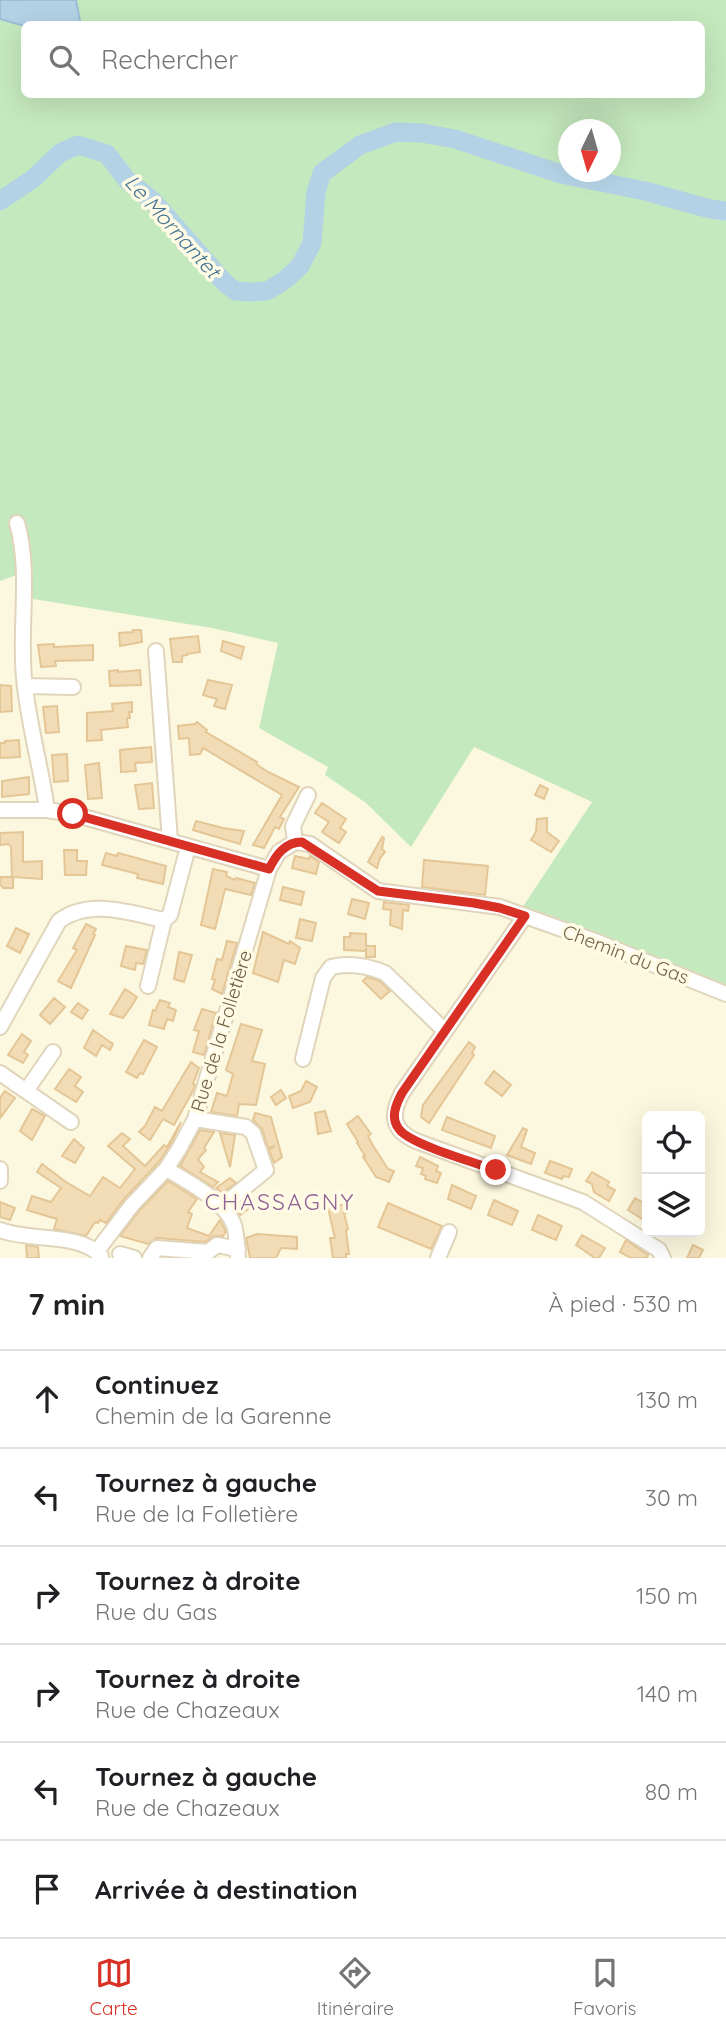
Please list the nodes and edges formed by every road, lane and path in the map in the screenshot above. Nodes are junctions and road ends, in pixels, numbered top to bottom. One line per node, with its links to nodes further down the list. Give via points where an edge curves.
1 (17, 523): 3 (street, via 23,551)
2 (156, 651): 8 (street)
3 (25, 686): 4 (street); 7 (street)
4 (73, 687)
5 (308, 795): 9 (street, via 293,826)
6 (0, 810): 7 (street)
7 (47, 810): 8 (street)
8 (170, 841): 10 (street)
9 (295, 842): 11 (street, Rue de la Folletière, via 279,852); 12 (street, Chemin du Gas, via 310,844 378,891 474,903)
10 (188, 847): 11 (street); 13 (street, via 170,915)
11 (269, 869): 22 (street, Rue de la Folletière)
12 (525, 916): 15 (street, Chemin du Gas); 17 (street)
13 (164, 920): 14 (street); 16 (street, via 102,909 67,915 59,921)
14 (148, 986)
15 (726, 994)
16 (0, 1027)
17 (445, 1031): 19 (street, via 385,973 343,964 331,967 323,978); 34 (street, via 397,1102 395,1119 400,1131 416,1141 583,1202 659,1250)
18 (53, 1052): 21 (street)
19 (303, 1059)
20 (0, 1073): 21 (street)
21 (26, 1091): 23 (street)
22 (194, 1119): 24 (street, Rue de la Folletière); 27 (street, via 246,1127 253,1133 265,1170)
23 (71, 1122)
24 (166, 1169): 27 (street); 31 (street, Rue de la Folletière, via 132,1205)
25 (0, 1170): 26 (street)
26 (0, 1181)
27 (221, 1207): 30 (street, via 234,1223)
28 (0, 1230): 31 (street, via 82,1243)
29 (449, 1233): 33 (street)
30 (238, 1254): 32 (street, via 217,1245 208,1252 157,1248)
31 (100, 1255)
32 (150, 1258)
33 (439, 1258)
34 (663, 1258)

